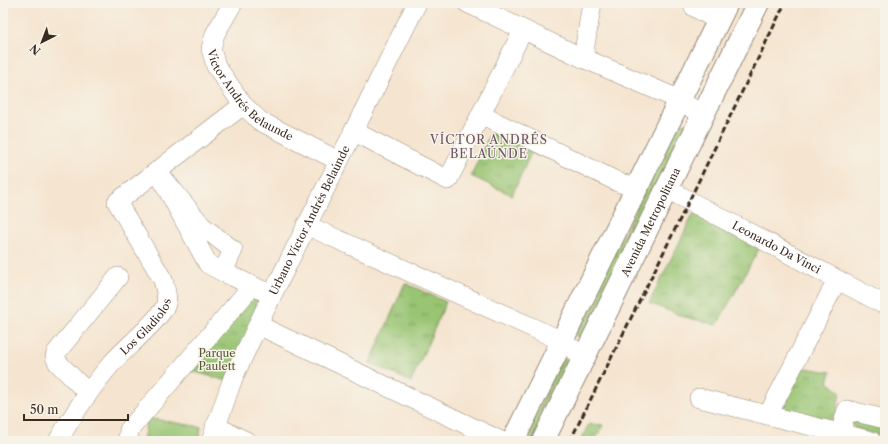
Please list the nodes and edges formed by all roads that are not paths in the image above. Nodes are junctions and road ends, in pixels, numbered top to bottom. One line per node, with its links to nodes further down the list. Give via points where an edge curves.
1 (233, 3): 12 (street, Víctor Andrés Belaunde, via 215,34 211,49 216,66)
2 (417, 3): 15 (street, Urbano Víctor Andrés Belaúnde)
3 (467, 3): 7 (street)
4 (592, 3): 10 (street)
5 (694, 3): 8 (street, via 694,7)
6 (758, 3): 14 (main road, Avenida Metropolitana)
7 (485, 7): 9 (street)
8 (723, 12): 11 (main road)
9 (523, 30): 10 (street); 13 (street)
10 (583, 58): 11 (street)
11 (680, 100): 14 (street); 18 (main road)
12 (244, 105): 16 (street, Víctor Andrés Belaunde, via 260,122); 17 (street)
13 (481, 115): 15 (street, via 448,180); 18 (street, via 620,183)
14 (703, 116): 19 (main road, Avenida Metropolitana)
15 (353, 131): 16 (street, Urbano Víctor Andrés Belaúnde)
16 (339, 162): 20 (street, Urbano Víctor Andrés Belaúnde)
17 (158, 172): 21 (street, via 208,264); 21 (street, via 202,226 233,250); 30 (street, Los Gladiolos, via 117,202 163,280 166,305 159,316)
18 (638, 187): 28 (main road)
19 (667, 189): 23 (street, Leonardo Da Vinci); 29 (main road, Avenida Metropolitana)
20 (306, 225): 25 (street, Urbano Víctor Andrés Belaúnde); 28 (street)
21 (224, 272): 24 (street)
22 (118, 277): 30 (street, via 56,353 58,363)
23 (837, 280): 26 (street, Leonardo Da Vinci); 32 (street)
24 (252, 286): 25 (street); 37 (street, via 129,430)
25 (272, 294): 27 (street, Urbano Víctor Andrés Belaúnde)
26 (885, 305)
27 (258, 325): 35 (street, Urbano Víctor Andrés Belaúnde, via 233,378); 39 (street)
28 (562, 341): 29 (street); 40 (main road)
29 (584, 357): 41 (main road, Avenida Metropolitana)
30 (88, 393): 36 (street, Los Gladiolos)
31 (699, 398): 32 (street)
32 (768, 415): 34 (street)
33 (885, 419): 34 (street, via 847,410)
34 (840, 433): 42 (street)
35 (213, 434): 38 (street)
36 (58, 441)
37 (128, 441)
38 (246, 441)
39 (501, 441)
40 (513, 441)
41 (544, 441)
42 (871, 441)

